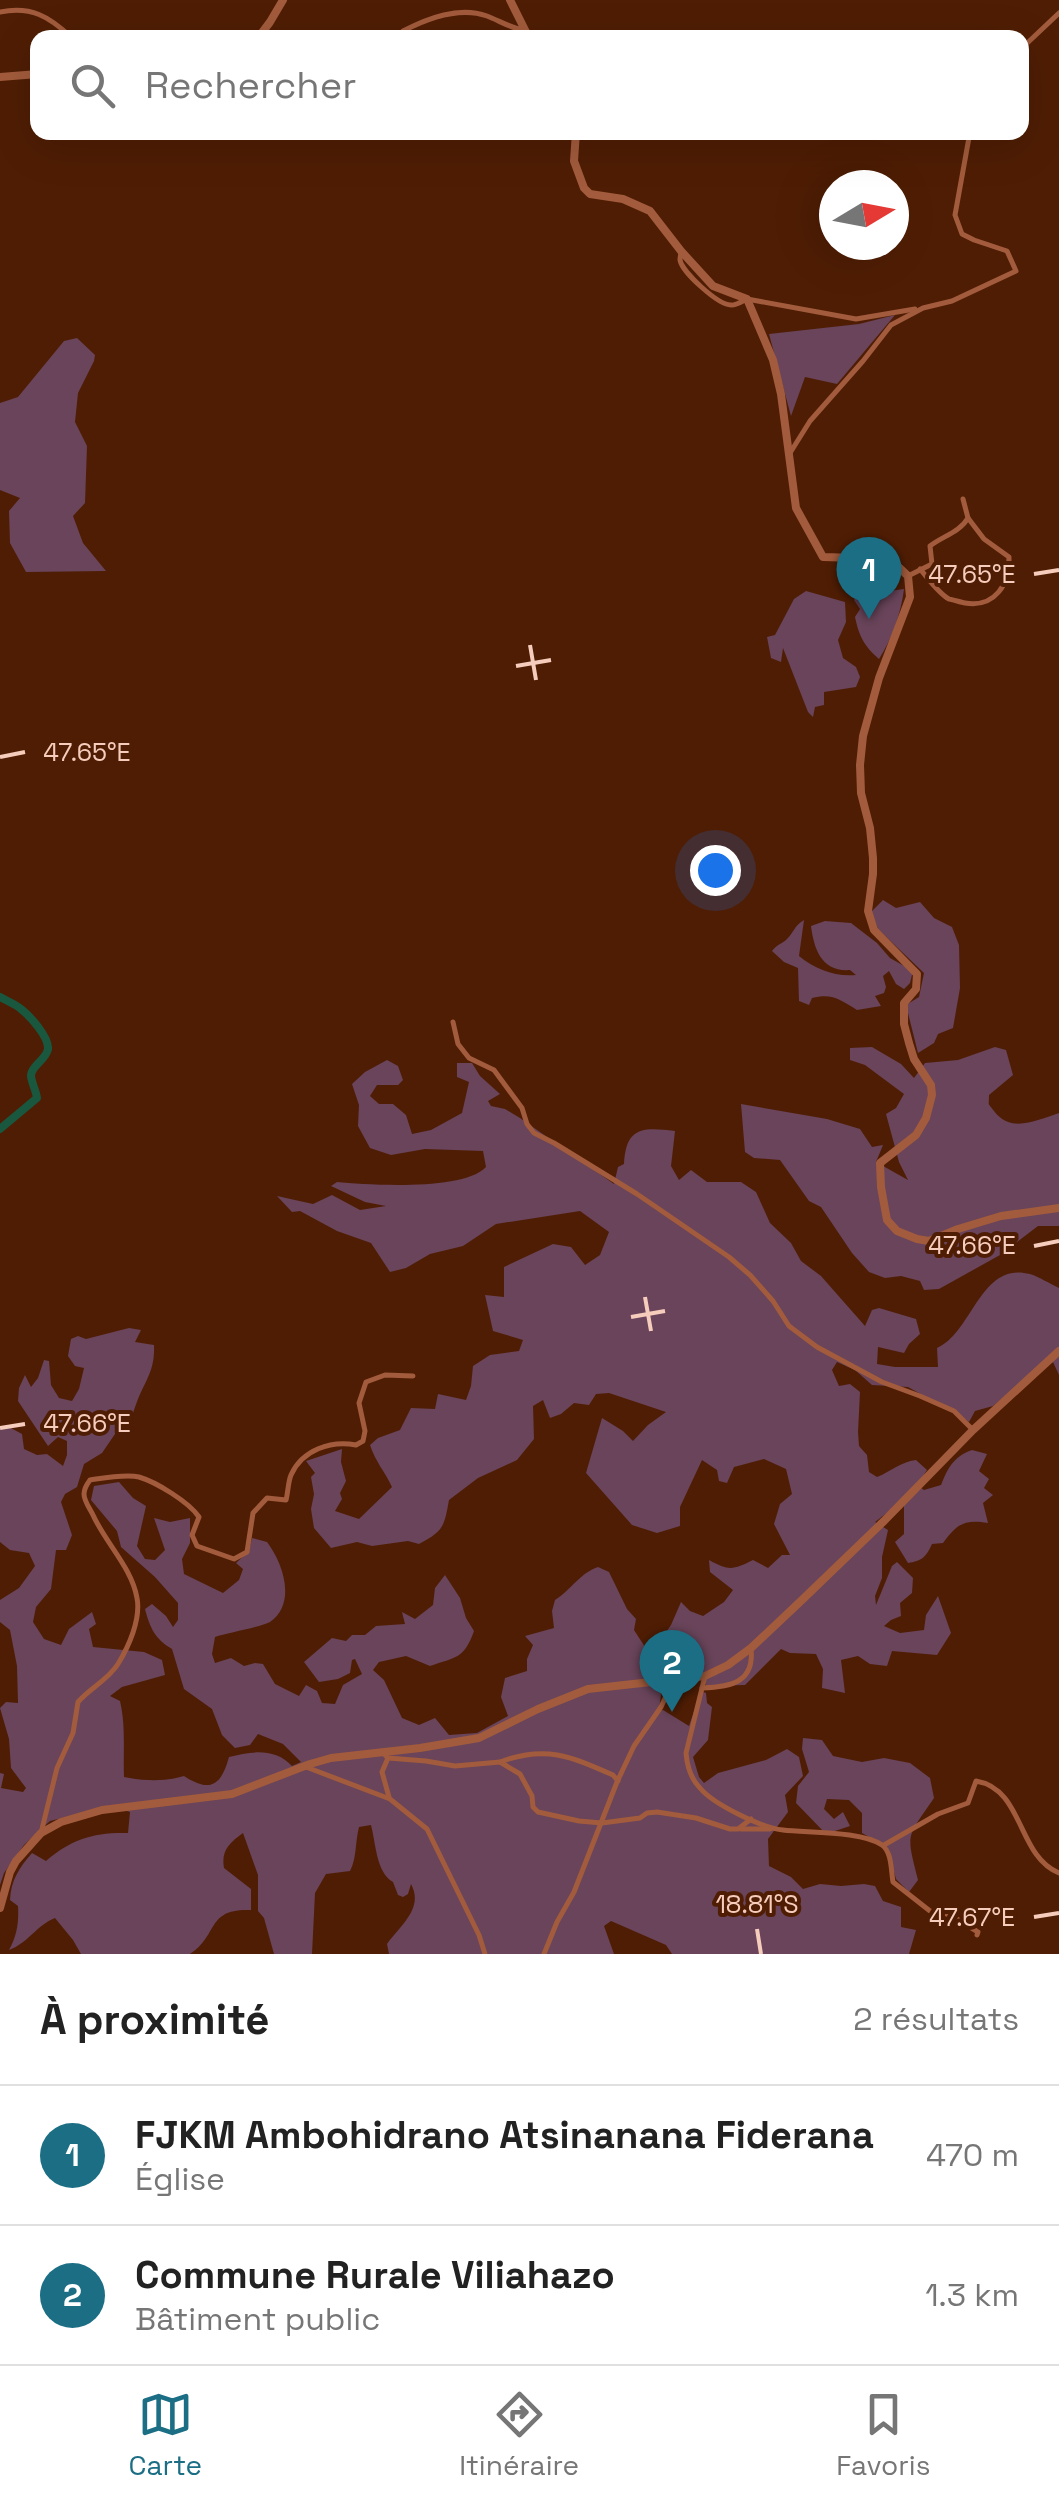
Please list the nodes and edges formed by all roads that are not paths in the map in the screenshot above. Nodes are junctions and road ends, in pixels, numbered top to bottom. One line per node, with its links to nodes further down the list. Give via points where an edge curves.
1 (283, 0): 6 (street)
2 (510, 0): 9 (street)
3 (0, 12): 5 (street, via 27,10)
4 (1059, 13): 10 (street)
5 (63, 30)
6 (264, 30)
7 (407, 30): 8 (street, via 468,11)
8 (515, 30)
9 (525, 30)
10 (1029, 41)
11 (30, 75): 12 (street)
12 (0, 77)
13 (575, 140): 15 (street, via 574,161 590,194 650,211 713,286)
14 (969, 140): 16 (street, via 955,215 962,234 1007,251 1016,271 952,302)
15 (747, 299): 16 (street, via 856,318); 17 (street, via 773,360)
16 (923, 308): 17 (street, via 890,326)
17 (789, 456): 21 (street, via 796,508 823,556 890,559)
18 (962, 498): 19 (street)
19 (968, 518): 20 (street, via 930,546 932,564); 20 (street, via 1009,558 1001,591 982,603 949,599)
20 (920, 569): 21 (street)
21 (908, 576): 23 (street, via 910,598 879,678 860,766 873,858 868,911 874,930 918,974 904,1003 904,1024 932,1095 916,1135 880,1162 887,1220 896,1231 929,1241 1001,1216)
22 (453, 1022): 26 (street, via 458,1044 494,1070 534,1133 729,1257 788,1326 817,1347 954,1411)
23 (1059, 1208)
24 (1059, 1352): 26 (street)
25 (412, 1376): 40 (street, via 366,1382 359,1403 363,1441 307,1454 291,1474 286,1500 267,1498 256,1509 248,1552 240,1558 200,1549 192,1534 200,1517 173,1494 136,1476 90,1480 84,1498 135,1589 137,1614 117,1665 76,1707)
26 (972, 1430): 27 (street)
27 (751, 1648): 28 (street); 30 (street, via 752,1660 738,1683)
28 (705, 1676): 29 (street); 30 (street)
29 (674, 1679): 31 (street, via 588,1689 479,1738); 34 (street)
30 (702, 1688): 36 (street, via 687,1764 700,1790)
31 (385, 1755): 32 (street, via 455,1766); 33 (street); 35 (street)
32 (500, 1762): 34 (street, via 526,1753 561,1754); 37 (street, via 520,1774 538,1812)
33 (303, 1766): 35 (street); 40 (street, via 232,1794 102,1810)
34 (618, 1780): 37 (street)
35 (390, 1798): 45 (street, via 430,1834)
36 (750, 1819): 38 (street); 39 (street)
37 (602, 1823): 39 (street, via 657,1812); 46 (street)
38 (772, 1828): 39 (street); 41 (street)
39 (738, 1829)
40 (41, 1832): 43 (street, via 10,1872)
41 (884, 1846): 42 (street, via 970,1802 980,1782 1006,1798 1034,1852); 44 (street, via 892,1882 924,1908 972,1926)
42 (1059, 1873)
43 (0, 1908)
44 (977, 1935)
45 (485, 1954)
46 (544, 1954)

